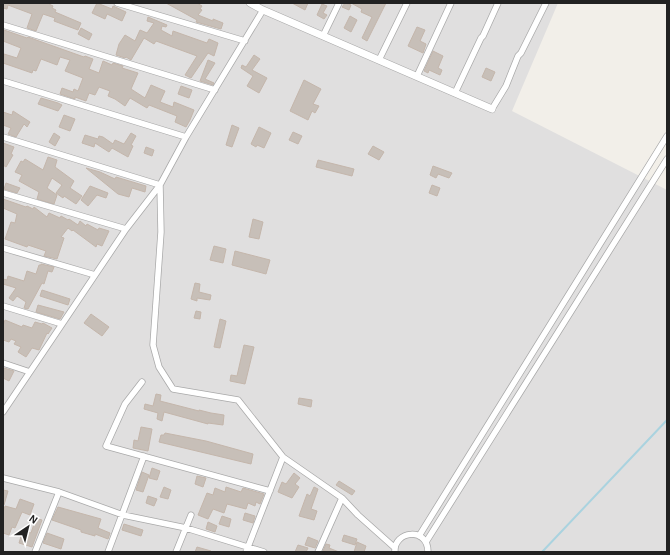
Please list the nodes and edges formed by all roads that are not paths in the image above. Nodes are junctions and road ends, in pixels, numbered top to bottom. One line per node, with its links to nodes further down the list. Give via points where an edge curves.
1 (118, 3): 11 (street)
2 (250, 3): 8 (street)
3 (339, 3): 10 (street)
4 (406, 3): 12 (street)
5 (451, 3): 13 (street)
6 (498, 3): 16 (street)
7 (546, 3): 17 (street, via 518,56 506,86)
8 (263, 10): 10 (street); 11 (street)
9 (3, 25): 15 (street)
10 (323, 36): 12 (street)
11 (245, 41): 15 (street)
12 (379, 60): 13 (street)
13 (417, 76): 16 (street)
14 (3, 81): 18 (street)
15 (215, 90): 18 (street)
16 (455, 92): 17 (street)
17 (492, 108)
18 (186, 136): 22 (street)
19 (667, 136): 42 (street)
20 (3, 137): 22 (street)
21 (667, 159): 43 (street)
22 (160, 185): 24 (street); 34 (street, via 160,232 153,345 159,367 173,389 238,400)
23 (3, 193): 24 (street)
24 (126, 229): 26 (street)
25 (3, 248): 26 (street)
26 (95, 275): 28 (street)
27 (3, 306): 28 (street)
28 (62, 324): 30 (street)
29 (3, 363): 30 (street)
30 (30, 372): 32 (street)
31 (142, 382): 33 (street, via 125,404 106,446)
32 (3, 412)
33 (144, 456): 36 (street); 39 (street)
34 (283, 457): 36 (street); 38 (street)
35 (3, 478): 37 (street)
36 (270, 491): 44 (street)
37 (59, 492): 39 (street); 46 (street)
38 (342, 498): 45 (street); 50 (street)
39 (123, 515): 41 (street); 47 (street)
40 (191, 515): 41 (street)
41 (186, 528): 44 (street); 48 (street)
42 (419, 536): 43 (street); 45 (street, via 409,534 402,537 397,542)
43 (426, 542): 51 (street)
44 (248, 549): 49 (street)
45 (395, 550)
46 (35, 552)
47 (108, 552)
48 (176, 552)
49 (264, 552)
50 (318, 552)
51 (428, 552)

